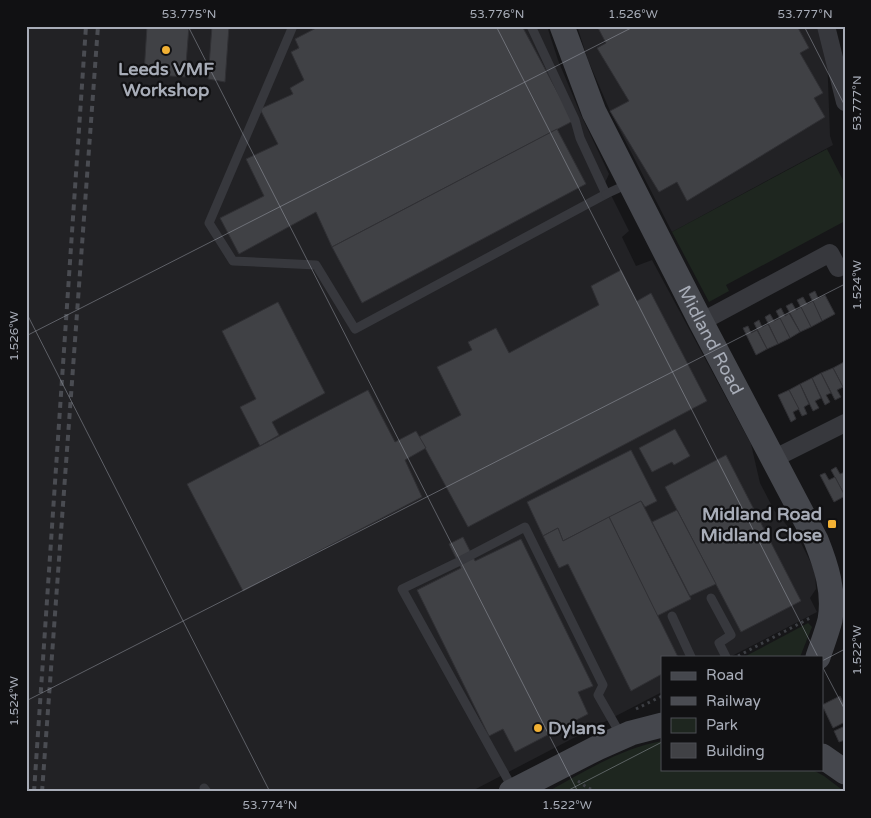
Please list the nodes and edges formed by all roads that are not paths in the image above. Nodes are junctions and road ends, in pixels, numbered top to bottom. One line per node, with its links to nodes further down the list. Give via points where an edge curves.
1 (293, 26): 7 (lane, via 209,223 233,261 316,265 355,329)
2 (531, 26): 7 (lane)
3 (562, 26): 6 (street, Midland Road, via 594,112)
4 (826, 26): 5 (street)
5 (845, 102)
6 (630, 183): 7 (lane); 9 (street, Midland Road)
7 (606, 194)
8 (838, 268): 9 (street, via 830,253)
9 (701, 322): 11 (street, Midland Road)
10 (845, 423): 11 (street)
11 (773, 459): 16 (street, Midland Road, via 816,540 826,566 830,620)
12 (711, 598): 15 (lane, via 731,635 719,643)
13 (672, 616): 14 (lane)
14 (691, 656)
15 (726, 656)
16 (818, 656)
17 (661, 725): 18 (street)
18 (622, 737): 21 (street); 21 (lane, via 598,695 603,685 525,527 402,589)
19 (824, 757): 20 (street)
20 (845, 772)
21 (512, 791)

